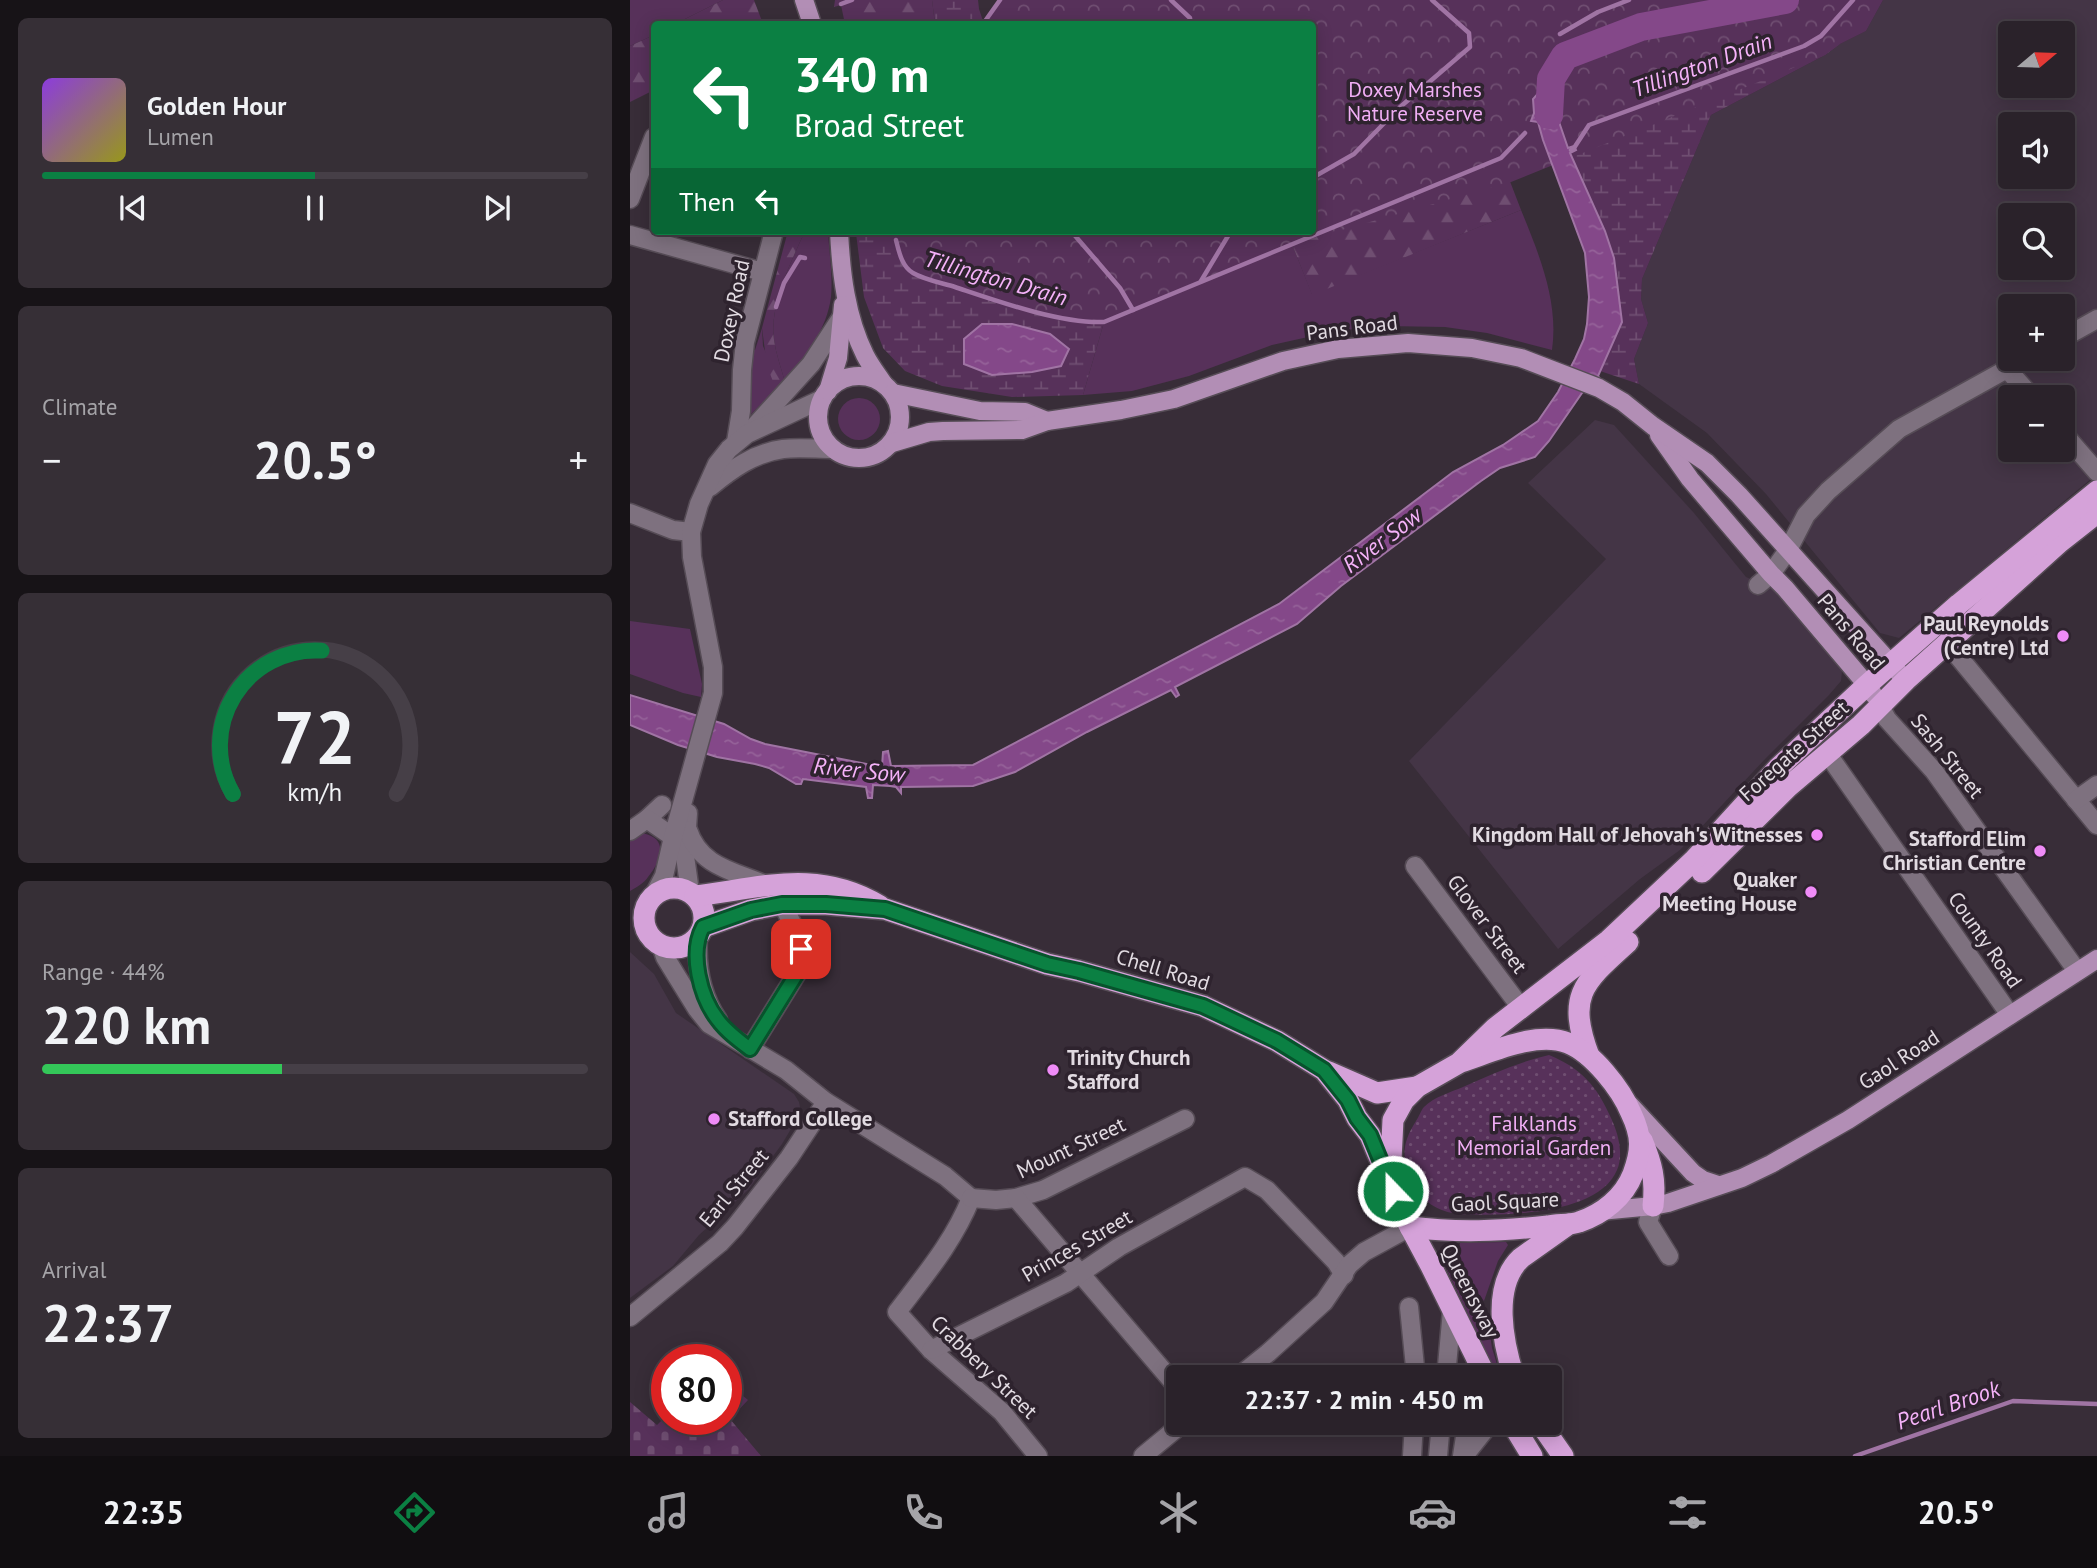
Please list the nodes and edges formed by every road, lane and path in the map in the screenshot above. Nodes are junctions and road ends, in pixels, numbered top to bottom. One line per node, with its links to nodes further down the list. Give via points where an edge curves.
1 (804, 0): 2 (main road)
2 (811, 21)
3 (651, 145): 4 (street)
4 (630, 199)
5 (630, 235): 8 (street)
6 (773, 235): 8 (street, Doxey Road)
7 (839, 235): 9 (main road)
8 (763, 272): 20 (street, Doxey Road, via 745,342)
9 (844, 288): 10 (main road); 16 (main road, via 866,358)
10 (843, 315): 17 (main road, via 838,358); 20 (street, via 811,364)
11 (2097, 319): 12 (street)
12 (2075, 331)
13 (2003, 371): 30 (street, via 1899,429 1828,491 1806,515)
14 (2009, 371): 15 (street)
15 (2021, 385)
16 (889, 388): 17 (main road, via 873,378 849,377); 18 (main road, Pans Road, via 980,411 1025,412); 21 (main road, via 901,418)
17 (825, 395): 20 (street, Doxey Road); 23 (main road, via 818,412 819,426)
18 (1047, 421): 19 (main road, Pans Road, via 1174,399 1283,361 1338,349 1408,343 1521,358 1599,388); 21 (main road, Pans Road, via 1022,430 943,430)
19 (1653, 426): 30 (main road, Pans Road, via 1707,463); 31 (main road, Pans Road)
20 (741, 438): 25 (street, Doxey Road, via 717,464)
21 (892, 443): 23 (main road, via 864,459)
22 (2075, 447): 24 (street)
23 (832, 449): 25 (street, Doxey Road, via 783,449 757,457 734,467)
24 (2097, 472)
25 (707, 489): 29 (street, Doxey Road)
26 (2097, 491): 33 (highway, Foregate Street)
27 (630, 513): 29 (street)
28 (2097, 513): 32 (highway, Foregate Street)
29 (691, 532): 44 (street, Doxey Road, via 713,667 713,693)
30 (1788, 550): 31 (street); 33 (main road, Pans Road)
31 (1765, 580): 35 (main road, Pans Road, via 1786,589)
32 (1948, 644): 34 (highway, Foregate Street); 39 (street)
33 (1891, 663): 34 (main road, Pans Road); 35 (highway, Foregate Street)
34 (1906, 680): 36 (highway, Foregate Street)
35 (1867, 685): 36 (main road, Pans Road); 55 (highway, Foregate Street, via 1778,768 1693,862 1609,940)
36 (1880, 706): 37 (highway, Foregate Street); 54 (street, Sash Street, via 1886,719 1934,771)
37 (1827, 753): 56 (street, County Road); 59 (highway, Foregate Street, via 1594,973 1583,987 1579,1010)
38 (2097, 785): 39 (street)
39 (2076, 800): 42 (street)
40 (662, 806): 41 (street)
41 (647, 819): 43 (street); 44 (street)
42 (2097, 825)
43 (630, 831)
44 (680, 831): 46 (street, via 704,857); 47 (street); 48 (street, via 664,876)
45 (1415, 866): 55 (street, Glover Street)
46 (766, 885): 47 (highway, Chell Road); 50 (highway, Chell Road, via 841,887)
47 (692, 894): 48 (highway, via 672,887); 51 (highway, via 703,910)
48 (644, 902): 52 (highway)
49 (782, 904): 50 (highway, Chell Road); 51 (highway, Chell Road, via 751,910); 58 (street, via 798,936 799,970)
50 (885, 909): 61 (highway, Chell Road, via 1047,964 1203,1006 1277,1041)
51 (700, 932): 52 (highway, via 690,944 677,948); 57 (street, via 697,956 704,992 710,1009)
52 (647, 936): 57 (street, via 709,1024)
53 (2097, 959): 54 (main road, Gaol Road)
54 (2077, 971): 56 (main road, Gaol Road)
55 (1522, 1009): 60 (highway)
56 (2010, 1015): 67 (main road, Gaol Road, via 1848,1120 1771,1164)
57 (734, 1037): 58 (street)
58 (750, 1049): 64 (street)
59 (1588, 1056): 60 (highway, via 1567,1043 1536,1040); 63 (highway)
60 (1459, 1063): 62 (highway)
61 (1324, 1070): 62 (highway, via 1377,1093); 68 (highway, Chell Road, via 1370,1135)
62 (1418, 1087): 68 (highway, via 1393,1120)
63 (1626, 1100): 66 (highway); 67 (main road, via 1693,1173)
64 (826, 1102): 69 (street, via 945,1176); 80 (street, Earl Street, via 735,1227)
65 (1185, 1119): 70 (street, Mount Street, via 1043,1190)
66 (1640, 1135): 71 (highway, via 1652,1163); 72 (highway, via 1639,1157 1628,1187)
67 (1718, 1185): 71 (main road, Gaol Road)
68 (1393, 1191): 74 (highway)
69 (971, 1198): 70 (street, Mount Street); 81 (street, Crabbery Street, via 940,1255 897,1312)
70 (1016, 1198): 76 (street)
71 (1653, 1206): 72 (main road, Gaol Road); 75 (street, via 1648,1222)
72 (1600, 1211): 73 (highway, Gaol Square)
73 (1571, 1223): 74 (highway, Gaol Square, via 1500,1231); 88 (highway, Queensway, via 1521,1258 1508,1276 1501,1314)
74 (1410, 1227): 77 (street, via 1369,1248); 79 (highway, Queensway)
75 (1670, 1256)
76 (1079, 1273): 77 (street, Princes Street, via 1245,1177 1267,1190); 81 (street, Princes Street); 89 (street)
77 (1344, 1275): 83 (street, via 1324,1302)
78 (1409, 1307): 84 (street, via 1418,1337)
79 (1452, 1310): 82 (highway, Queensway); 85 (street)
80 (630, 1317)
81 (931, 1350): 97 (street, Crabbery Street, via 1002,1412)
82 (1474, 1353): 86 (street); 87 (highway, Queensway)
83 (1253, 1365)
84 (1417, 1365)
85 (1447, 1365)
86 (1472, 1365)
87 (1480, 1365)
88 (1511, 1365)
89 (1166, 1374)
90 (1169, 1435): 96 (street)
91 (1440, 1435): 98 (street)
92 (1466, 1435): 99 (street)
93 (1481, 1435): 99 (street)
94 (1519, 1435): 100 (highway)
95 (1548, 1435): 101 (highway)
96 (1145, 1455)
97 (1038, 1456)
98 (1438, 1456)
99 (1463, 1456)
100 (1532, 1456)
101 (1563, 1456)

